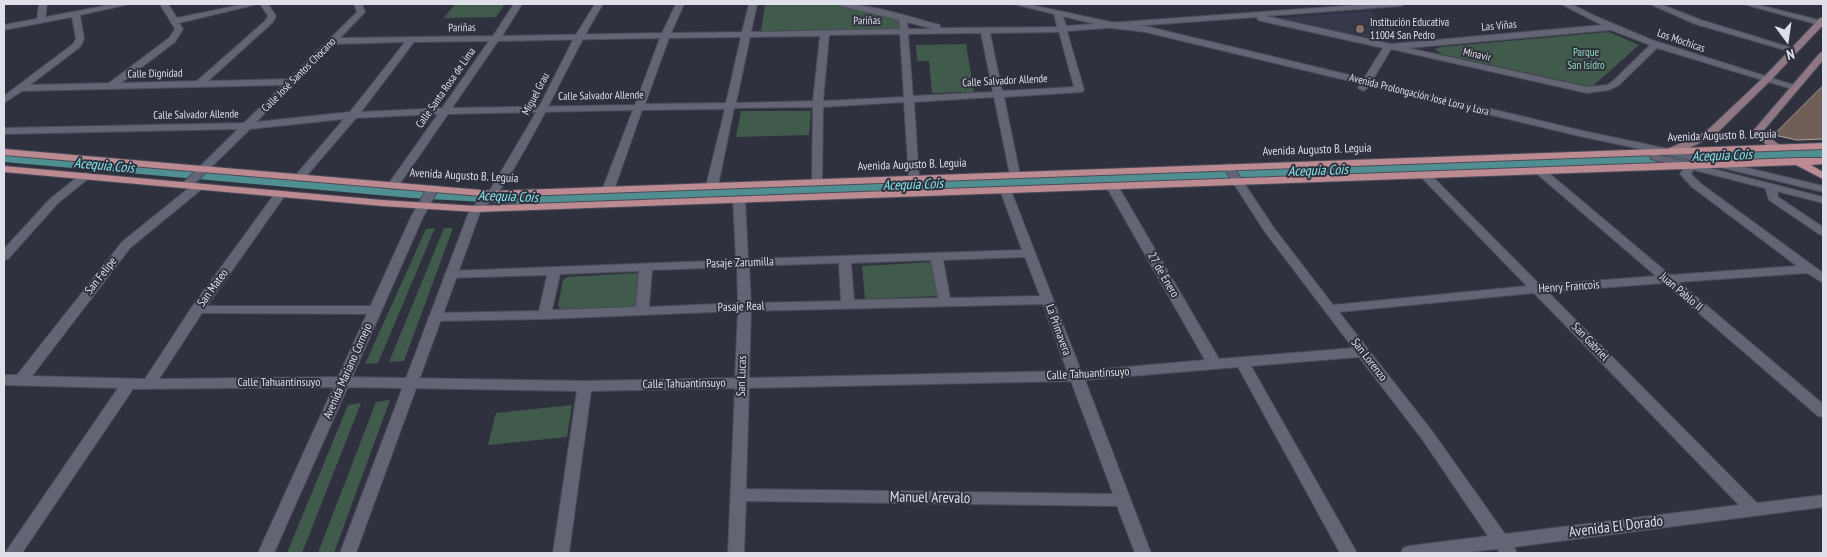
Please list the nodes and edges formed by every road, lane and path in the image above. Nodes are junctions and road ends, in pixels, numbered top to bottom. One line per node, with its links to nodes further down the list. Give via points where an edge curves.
1 (43, 4): 23 (street)
2 (126, 4): 19 (street)
3 (164, 4): 24 (street)
4 (254, 4): 24 (street)
5 (264, 4): 46 (street, via 272,16 269,22)
6 (358, 4): 39 (street, Calle José Santos Chocano, via 361,12)
7 (518, 4): 37 (street, Calle Santa Rosa de Lima)
8 (599, 4): 36 (street, Miguel Grau)
9 (680, 4): 35 (street)
10 (753, 4): 34 (street)
11 (844, 4): 22 (street)
12 (1017, 4): 17 (street, Avenida Prolongación José Lora y Lora)
13 (1401, 4): 18 (street, Pariñas)
14 (1565, 4): 28 (street, Los Mochicas)
15 (1654, 4): 42 (street, via 1698,22)
16 (1747, 4): 25 (street)
17 (1032, 5): 20 (street, Avenida Prolongación José Lora y Lora)
18 (1362, 5): 21 (street, Pariñas)
19 (75, 13): 23 (street); 50 (street, via 80,40 77,45)
20 (1058, 13): 26 (street, Avenida Prolongación José Lora y Lora); 29 (street)
21 (1249, 15): 26 (street, Pariñas); 41 (street, Minavir)
22 (903, 18): 31 (street); 32 (street)
23 (41, 20): 27 (street)
24 (175, 21): 48 (street, via 179,29 172,40)
25 (1822, 22): 42 (main road)
26 (1111, 25): 29 (street, Pariñas); 47 (street, Avenida Prolongación José Lora y Lora)
27 (4, 27)
28 (1613, 27): 40 (street, Los Mochicas); 41 (street, Las Viñas)
29 (1063, 29): 30 (street, Pariñas); 51 (street, Calle Salvador Allende, via 1078,90)
30 (985, 30): 31 (street, Pariñas); 51 (street)
31 (953, 31): 32 (street, Pariñas)
32 (903, 32): 33 (street, Pariñas); 53 (street)
33 (825, 33): 34 (street, Pariñas); 54 (street)
34 (747, 34): 35 (street, Pariñas); 55 (street)
35 (665, 36): 36 (street, Pariñas); 56 (street)
36 (578, 38): 37 (street, Pariñas); 57 (street, Miguel Grau)
37 (496, 39): 38 (street, Pariñas); 58 (street, Calle Santa Rosa de Lima)
38 (411, 40): 39 (street, Pariñas); 59 (street)
39 (333, 41): 45 (street, Calle José Santos Chocano)
40 (1656, 44): 41 (street, Minavir, via 1616,83 1596,90 1571,88); 44 (street, Los Mochicas)
41 (1388, 47): 47 (street)
42 (1795, 50): 44 (main road)
43 (1822, 57): 49 (main road)
44 (1768, 79): 49 (street, Los Mochicas); 65 (main road, via 1704,137)
45 (291, 82): 46 (street, Calle Dignidad); 60 (street, Calle José Santos Chocano)
46 (199, 84): 48 (street, Calle Dignidad)
47 (1365, 85): 65 (street, Avenida Prolongación José Lora y Lora); 66 (street, Avenida Prolongación José Lora y Lora)
48 (111, 86): 50 (street, Calle Dignidad)
49 (1795, 87): 63 (main road, via 1759,130 1764,138)
50 (20, 88): 52 (street)
51 (997, 94): 53 (street, Calle Salvador Allende); 75 (street)
52 (4, 100)
53 (908, 100): 54 (street, Calle Salvador Allende); 80 (street)
54 (818, 104): 55 (street, Calle Salvador Allende); 82 (street)
55 (730, 106): 56 (street, Calle Salvador Allende); 85 (street)
56 (640, 108): 57 (street, Calle Salvador Allende); 90 (street)
57 (544, 109): 58 (street, Calle Salvador Allende); 93 (street, Miguel Grau)
58 (445, 111): 59 (street, Calle Salvador Allende); 84 (street, Calle Santa Rosa de Lima)
59 (353, 115): 60 (street, Calle Salvador Allende); 79 (street)
60 (247, 126): 61 (street, Calle Salvador Allende); 73 (street, Calle José Santos Chocano)
61 (4, 131)
62 (1823, 146): 63 (main road, Avenida Augusto B. Leguia)
63 (1779, 148): 65 (main road, Avenida Augusto B. Leguia); 67 (main road)
64 (4, 152): 73 (main road, Avenida Augusto B. Leguia)
65 (1669, 152): 66 (main road, Avenida Augusto B. Leguia); 69 (street, Avenida Prolongación José Lora y Lora)
66 (1640, 153): 70 (street, Avenida Prolongación José Lora y Lora); 71 (main road, Avenida Augusto B. Leguia)
67 (1797, 161): 68 (main road); 69 (main road); 78 (main road)
68 (1823, 161)
69 (1726, 165): 70 (main road); 88 (street, Avenida Prolongación José Lora y Lora)
70 (1690, 167): 74 (main road); 87 (street, Avenida Prolongación José Lora y Lora); 105 (street, via 1685,174 1696,184)
71 (1229, 168): 75 (main road, Avenida Augusto B. Leguia); 81 (street, San Lorenzo)
72 (4, 169): 76 (main road)
73 (204, 170): 79 (main road, Avenida Augusto B. Leguia); 83 (street, Calle José Santos Chocano)
74 (1540, 171): 77 (main road); 109 (street, Juan Pablo II)
75 (1014, 175): 80 (main road, Avenida Augusto B. Leguia)
76 (85, 176): 83 (main road); 100 (street, via 54,201)
77 (1426, 176): 81 (main road); 110 (street, San Gabriel)
78 (1823, 176)
79 (299, 178): 84 (main road, Avenida Augusto B. Leguia)
80 (914, 179): 82 (main road, Avenida Augusto B. Leguia)
81 (1237, 181): 86 (main road); 115 (street, San Lorenzo, via 1269,230)
82 (817, 182): 85 (main road, Avenida Augusto B. Leguia)
83 (191, 186): 92 (main road); 126 (street, San Felipe, via 126,245)
84 (393, 186): 89 (main road, Avenida Augusto B. Leguia)
85 (712, 186): 90 (main road, Avenida Augusto B. Leguia)
86 (1112, 186): 91 (main road); 123 (street, 27 de Enero)
87 (1771, 187): 95 (street, Avenida Prolongación José Lora y Lora); 98 (street, via 1773,198)
88 (1823, 189)
89 (432, 190): 93 (main road, Avenida Augusto B. Leguia); 96 (street, Avenida Mariano Cornejo)
90 (608, 190): 93 (main road, Avenida Augusto B. Leguia)
91 (1006, 190): 94 (main road); 99 (street, La Primavera)
92 (280, 194): 96 (main road); 116 (street, San Mateo)
93 (493, 194): 97 (street)
94 (739, 200): 97 (main road); 103 (street, San Lucas)
95 (1823, 200)
96 (423, 206): 97 (main road); 117 (street, Avenida Mariano Cornejo)
97 (476, 208): 107 (street)
98 (1823, 232)
99 (1030, 253): 101 (street, Pasaje Zarumilla); 111 (street, La Primavera)
100 (4, 256)
101 (936, 256): 102 (street, Pasaje Zarumilla); 112 (street)
102 (846, 259): 103 (street, Pasaje Zarumilla); 113 (street)
103 (742, 263): 104 (street, Pasaje Zarumilla); 114 (street, San Lucas)
104 (646, 267): 106 (street, Pasaje Zarumilla); 118 (street)
105 (1807, 269): 108 (street); 109 (street, Henry Francois)
106 (554, 272): 107 (street, Pasaje Zarumilla); 119 (street)
107 (450, 275): 120 (street)
108 (1823, 279)
109 (1666, 280): 110 (street, Henry Francois); 133 (street, Juan Pablo II)
110 (1538, 289): 115 (street, Henry Francois); 137 (street, San Gabriel)
111 (1047, 300): 112 (street, Pasaje Real); 124 (street, La Primavera)
112 (945, 303): 113 (street, Pasaje Real)
113 (848, 305): 114 (street, Pasaje Real)
114 (745, 307): 118 (street, Pasaje Real); 130 (street, San Lucas)
115 (1330, 309): 121 (street, San Lorenzo)
116 (198, 310): 117 (street); 131 (street, San Mateo)
117 (375, 310): 127 (street, Avenida Mariano Cornejo)
118 (642, 311): 119 (street, Pasaje Real)
119 (545, 315): 120 (street, Pasaje Real)
120 (435, 317): 129 (street)
121 (1362, 352): 122 (street, Calle Tahuantinsuyo); 138 (street, San Lorenzo, via 1427,435)
122 (1242, 362): 123 (street, Calle Tahuantinsuyo); 145 (street)
123 (1214, 365): 124 (street, Calle Tahuantinsuyo)
124 (1075, 376): 130 (street, Calle Tahuantinsuyo); 135 (street, La Primavera)
125 (4, 380): 126 (street, Calle Tahuantinsuyo)
126 (20, 381): 128 (street, Calle Tahuantinsuyo)
127 (344, 382): 129 (street, Calle Tahuantinsuyo); 131 (street, Calle Tahuantinsuyo); 140 (street, Avenida Mariano Cornejo)
128 (129, 383): 131 (street, Calle Tahuantinsuyo); 139 (street)
129 (410, 383): 132 (street, Calle Tahuantinsuyo); 141 (street)
130 (742, 383): 132 (street, Calle Tahuantinsuyo); 134 (street, San Lucas)
131 (149, 384)
132 (585, 386): 142 (street)
133 (1823, 412)
134 (738, 495): 135 (street, Manuel Arevalo); 143 (street, San Lucas)
135 (1123, 500): 144 (street, La Primavera)
136 (1823, 501): 137 (street, Avenida El Dorado)
137 (1754, 510): 138 (street, Avenida El Dorado)
138 (1505, 547): 146 (street, Avenida El Dorado)
139 (14, 553)
140 (266, 553)
141 (348, 553)
142 (561, 553)
143 (736, 553)
144 (1143, 553)
145 (1349, 553)
146 (1409, 553)

